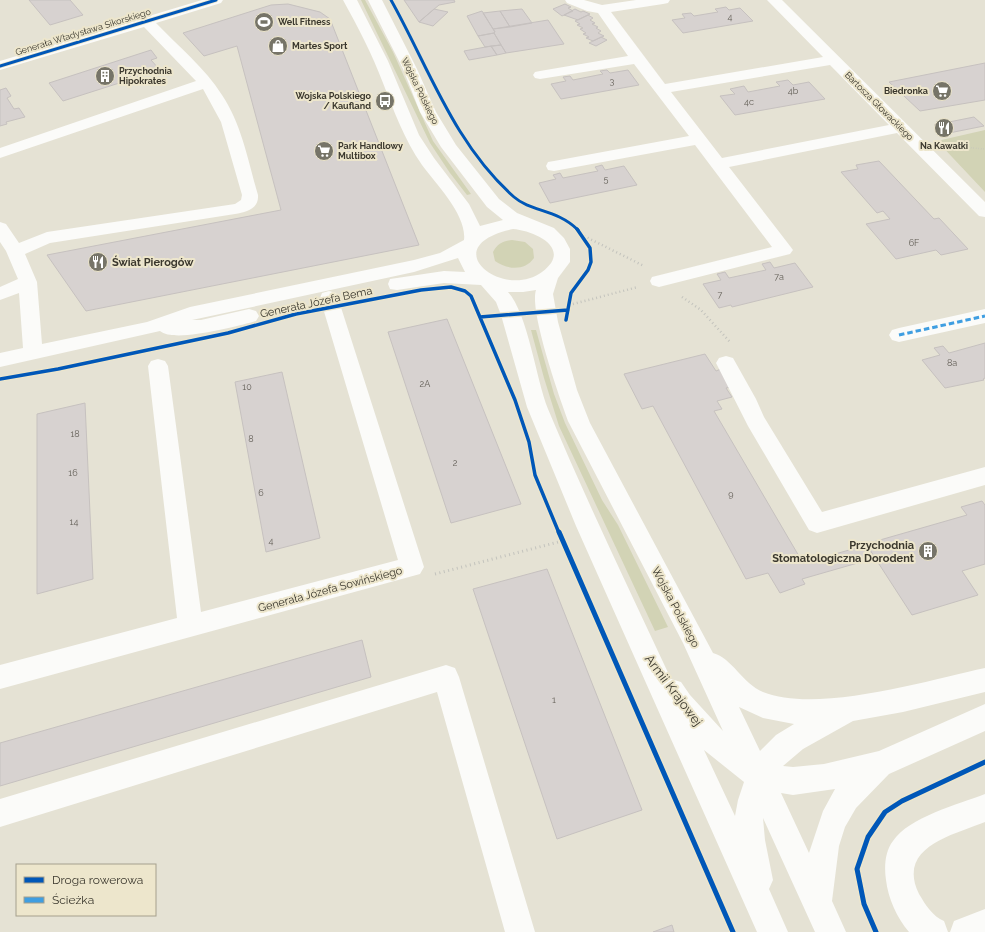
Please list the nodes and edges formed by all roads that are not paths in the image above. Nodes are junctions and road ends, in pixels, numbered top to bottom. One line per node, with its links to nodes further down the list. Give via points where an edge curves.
1 (216, 0): 8 (street, Generała Władysława Sikorskiego)
2 (350, 0): 23 (street, via 384,68 410,131 421,151 467,215 472,228)
3 (375, 0): 21 (street, Wojska Polskiego, via 410,69 428,112 449,148 493,203 511,217)
4 (572, 0): 7 (street, via 592,8)
5 (663, 0): 7 (street)
6 (774, 0): 10 (street, Bartosza Głowackiego)
7 (602, 8): 9 (street)
8 (146, 21): 11 (street, Generała Władysława Sikorskiego); 13 (street)
9 (638, 59): 12 (street); 14 (street)
10 (834, 60): 14 (street); 15 (street, Bartosza Głowackiego)
11 (0, 66)
12 (540, 75)
13 (206, 83): 17 (street); 24 (street, via 226,115 250,195 248,204 235,209 48,238)
14 (661, 89): 16 (street)
15 (901, 127): 18 (street); 20 (street, Bartosza Głowackiego)
16 (699, 139): 18 (street); 19 (street)
17 (0, 153)
18 (718, 164): 27 (street, via 784,250)
19 (554, 166)
20 (985, 212)
21 (526, 224): 23 (street, via 494,226 479,233); 25 (street, via 545,231 559,244 562,252 561,261)
22 (0, 228): 24 (street)
23 (471, 242): 26 (street, via 466,254 468,265); 32 (street, Generała Józefa Bema, via 446,257 414,266 190,314)
24 (14, 251): 28 (street)
25 (550, 276): 26 (street, via 536,284 522,286 507,287); 40 (street, Wojska Polskiego, via 544,294 548,322 567,390 580,423)
26 (486, 281): 30 (street, Generała Józefa Bema, via 456,277 426,279); 41 (street, via 504,299 511,315 537,407)
27 (659, 281)
28 (28, 282): 29 (street); 34 (street)
29 (0, 294)
30 (329, 298): 32 (street, Generała Józefa Bema, via 201,327); 39 (street, Generała Józefa Sowińskiego, via 412,567)
31 (985, 316): 33 (street)
32 (149, 328): 34 (street, Generała Józefa Bema)
33 (898, 335)
34 (33, 353): 35 (street, Generała Józefa Bema)
35 (0, 360)
36 (726, 363): 38 (street, via 746,398 754,420 818,523)
37 (158, 366): 39 (street)
38 (985, 476)
39 (191, 627): 42 (street, Generała Józefa Sowińskiego)
40 (692, 635): 44 (street, via 720,673 761,705 788,712); 47 (street, Wojska Polskiego)
41 (644, 651): 47 (street, Armii Krajowej, via 681,704 716,743); 52 (street)
42 (0, 677)
43 (985, 680): 44 (street)
44 (848, 710): 47 (street, via 783,748)
45 (985, 717): 46 (street, Armii Krajowej)
46 (880, 764): 47 (street, Armii Krajowej, via 824,778 793,781); 50 (street, Armii Krajowej, via 847,797 830,825 821,859)
47 (759, 776): 50 (street, Wojska Polskiego); 52 (street, via 749,816 754,859)
48 (985, 808): 55 (street, via 924,832 903,851 899,868 902,891 913,913)
49 (0, 813): 53 (street, via 446,677)
50 (818, 900): 54 (street, Wojska Polskiego)
51 (985, 924): 56 (street)
52 (770, 926)
53 (520, 932)
54 (831, 932)
55 (933, 932)
56 (965, 932)

